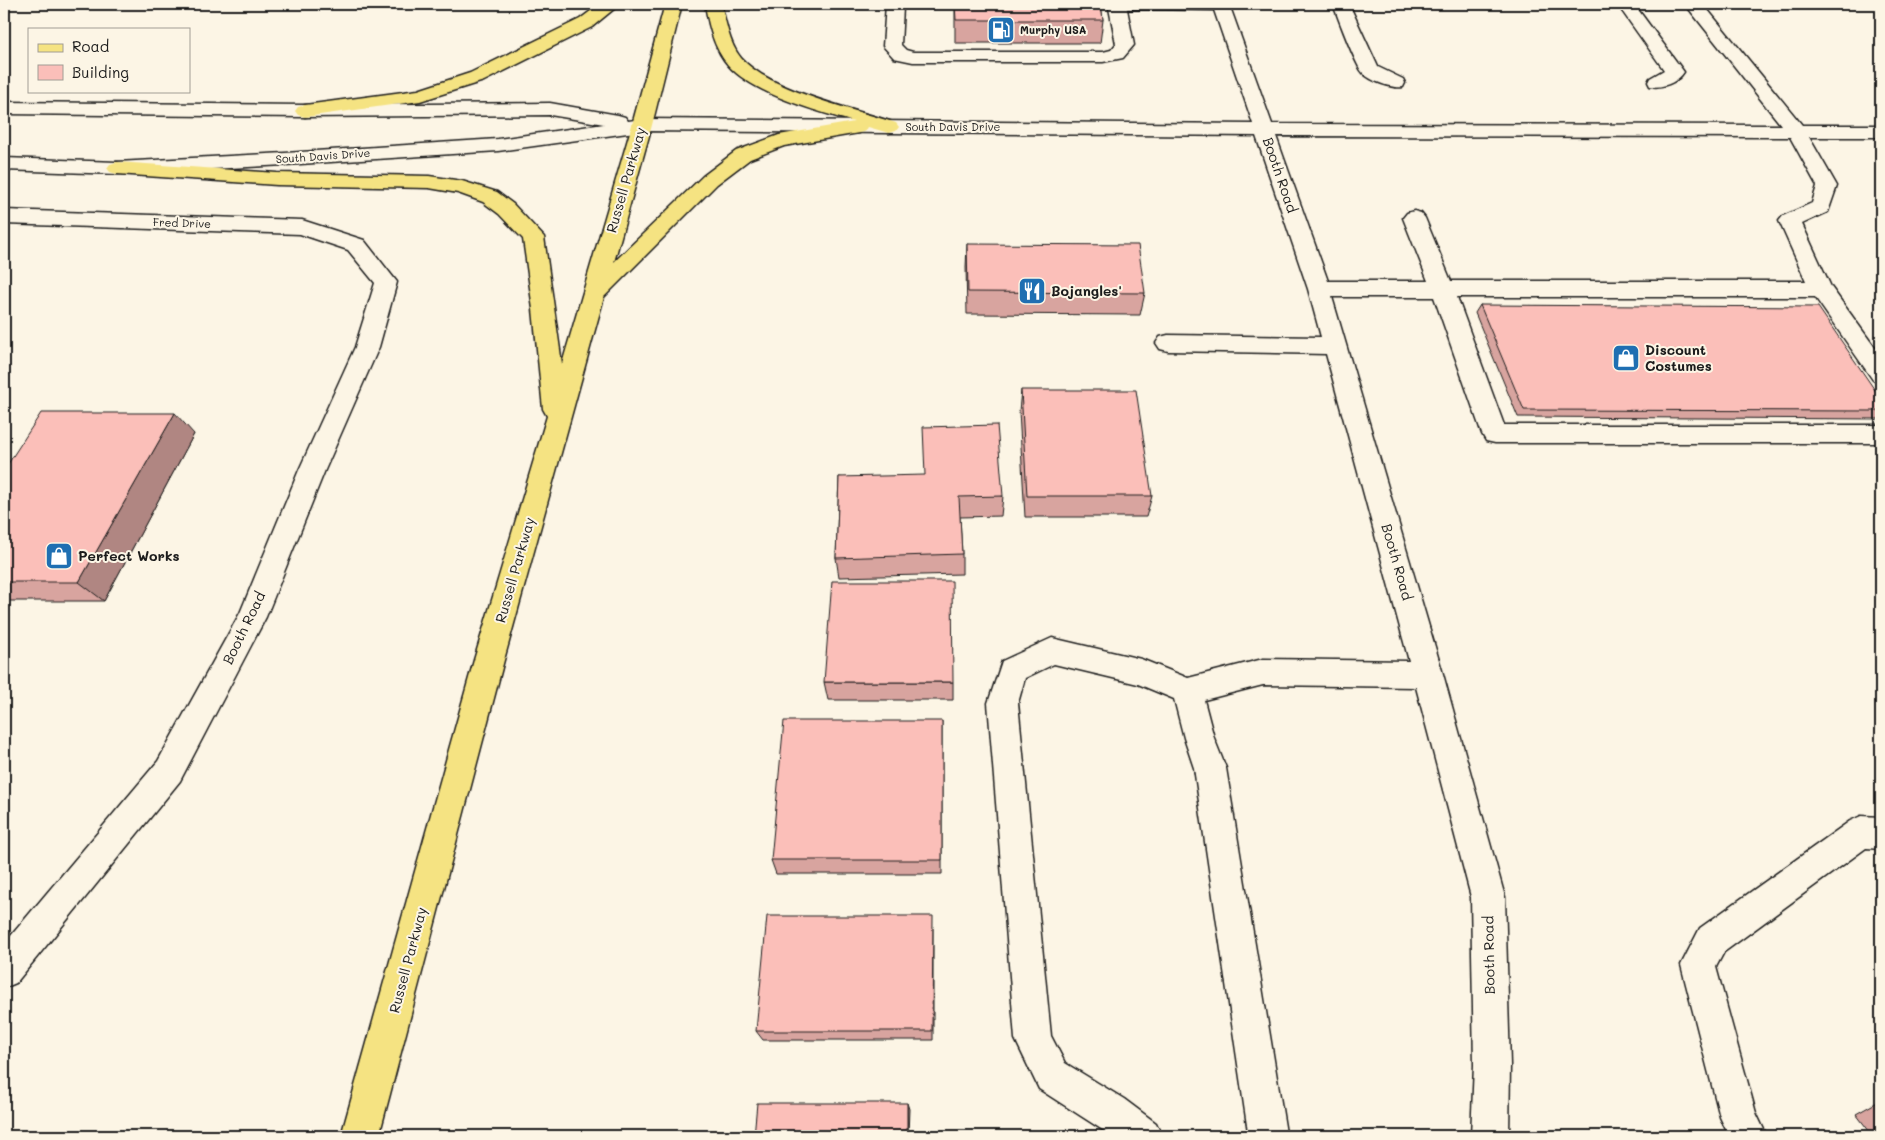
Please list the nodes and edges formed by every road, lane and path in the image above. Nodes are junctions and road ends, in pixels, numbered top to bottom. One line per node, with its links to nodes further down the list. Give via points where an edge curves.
1 (611, 4): 13 (main road, via 586,23 477,77 420,95)
2 (673, 4): 14 (main road, Russell Parkway)
3 (713, 4): 16 (main road, via 724,43 734,61 747,73 786,92)
4 (896, 4): 5 (street, via 892,46 900,54 913,57 1093,58 1117,54 1125,45)
5 (1116, 4): 6 (street)
6 (1221, 4): 17 (street, Booth Road)
7 (1341, 4): 11 (street, via 1370,70)
8 (1625, 4): 10 (street, via 1675,72)
9 (1694, 4): 18 (street)
10 (1657, 82)
11 (1396, 83)
12 (4, 108): 13 (street, South Davis Drive)
13 (305, 111): 14 (street, South Davis Drive, via 550,109)
14 (642, 125): 15 (street, South Davis Drive); 21 (street, South Davis Drive, via 498,145); 28 (main road, Russell Parkway)
15 (859, 126): 16 (street, South Davis Drive); 28 (main road, via 779,142 742,155 710,180)
16 (889, 127): 17 (street, South Davis Drive)
17 (1264, 130): 18 (street, South Davis Drive); 25 (street, Booth Road)
18 (1796, 131): 19 (street, South Davis Drive); 27 (street, via 1827,186 1822,207 1790,221)
19 (1881, 131)
20 (4, 164): 21 (street, South Davis Drive)
21 (117, 168): 32 (main road, via 277,179 429,182 462,187 490,197 533,237)
22 (4, 217): 24 (street, Fred Drive, via 302,228)
23 (1414, 218): 26 (street)
24 (356, 245): 37 (street, Booth Road, via 386,282 367,347 252,616 169,771)
25 (1319, 289): 26 (street); 30 (street, Booth Road)
26 (1443, 290): 27 (street); 33 (street, via 1495,434)
27 (1821, 290): 31 (street)
28 (592, 296): 32 (main road, Russell Parkway)
29 (1168, 343): 30 (street)
30 (1335, 346): 34 (street, Booth Road)
31 (1881, 374)
32 (557, 424): 38 (main road, Russell Parkway)
33 (1881, 434)
34 (1428, 674): 35 (street, via 1263,672); 41 (street, Booth Road, via 1488,897 1492,1065)
35 (1187, 691): 39 (street, via 1141,672 1052,651 1012,670 1003,703 1033,1039 1052,1076); 40 (street, via 1210,768 1267,1133)
36 (1881, 833): 42 (street, via 1861,832 1712,940 1698,965 1739,1117)
37 (4, 971)
38 (360, 1136)
39 (1143, 1136)
40 (1264, 1136)
41 (1490, 1136)
42 (1748, 1136)

